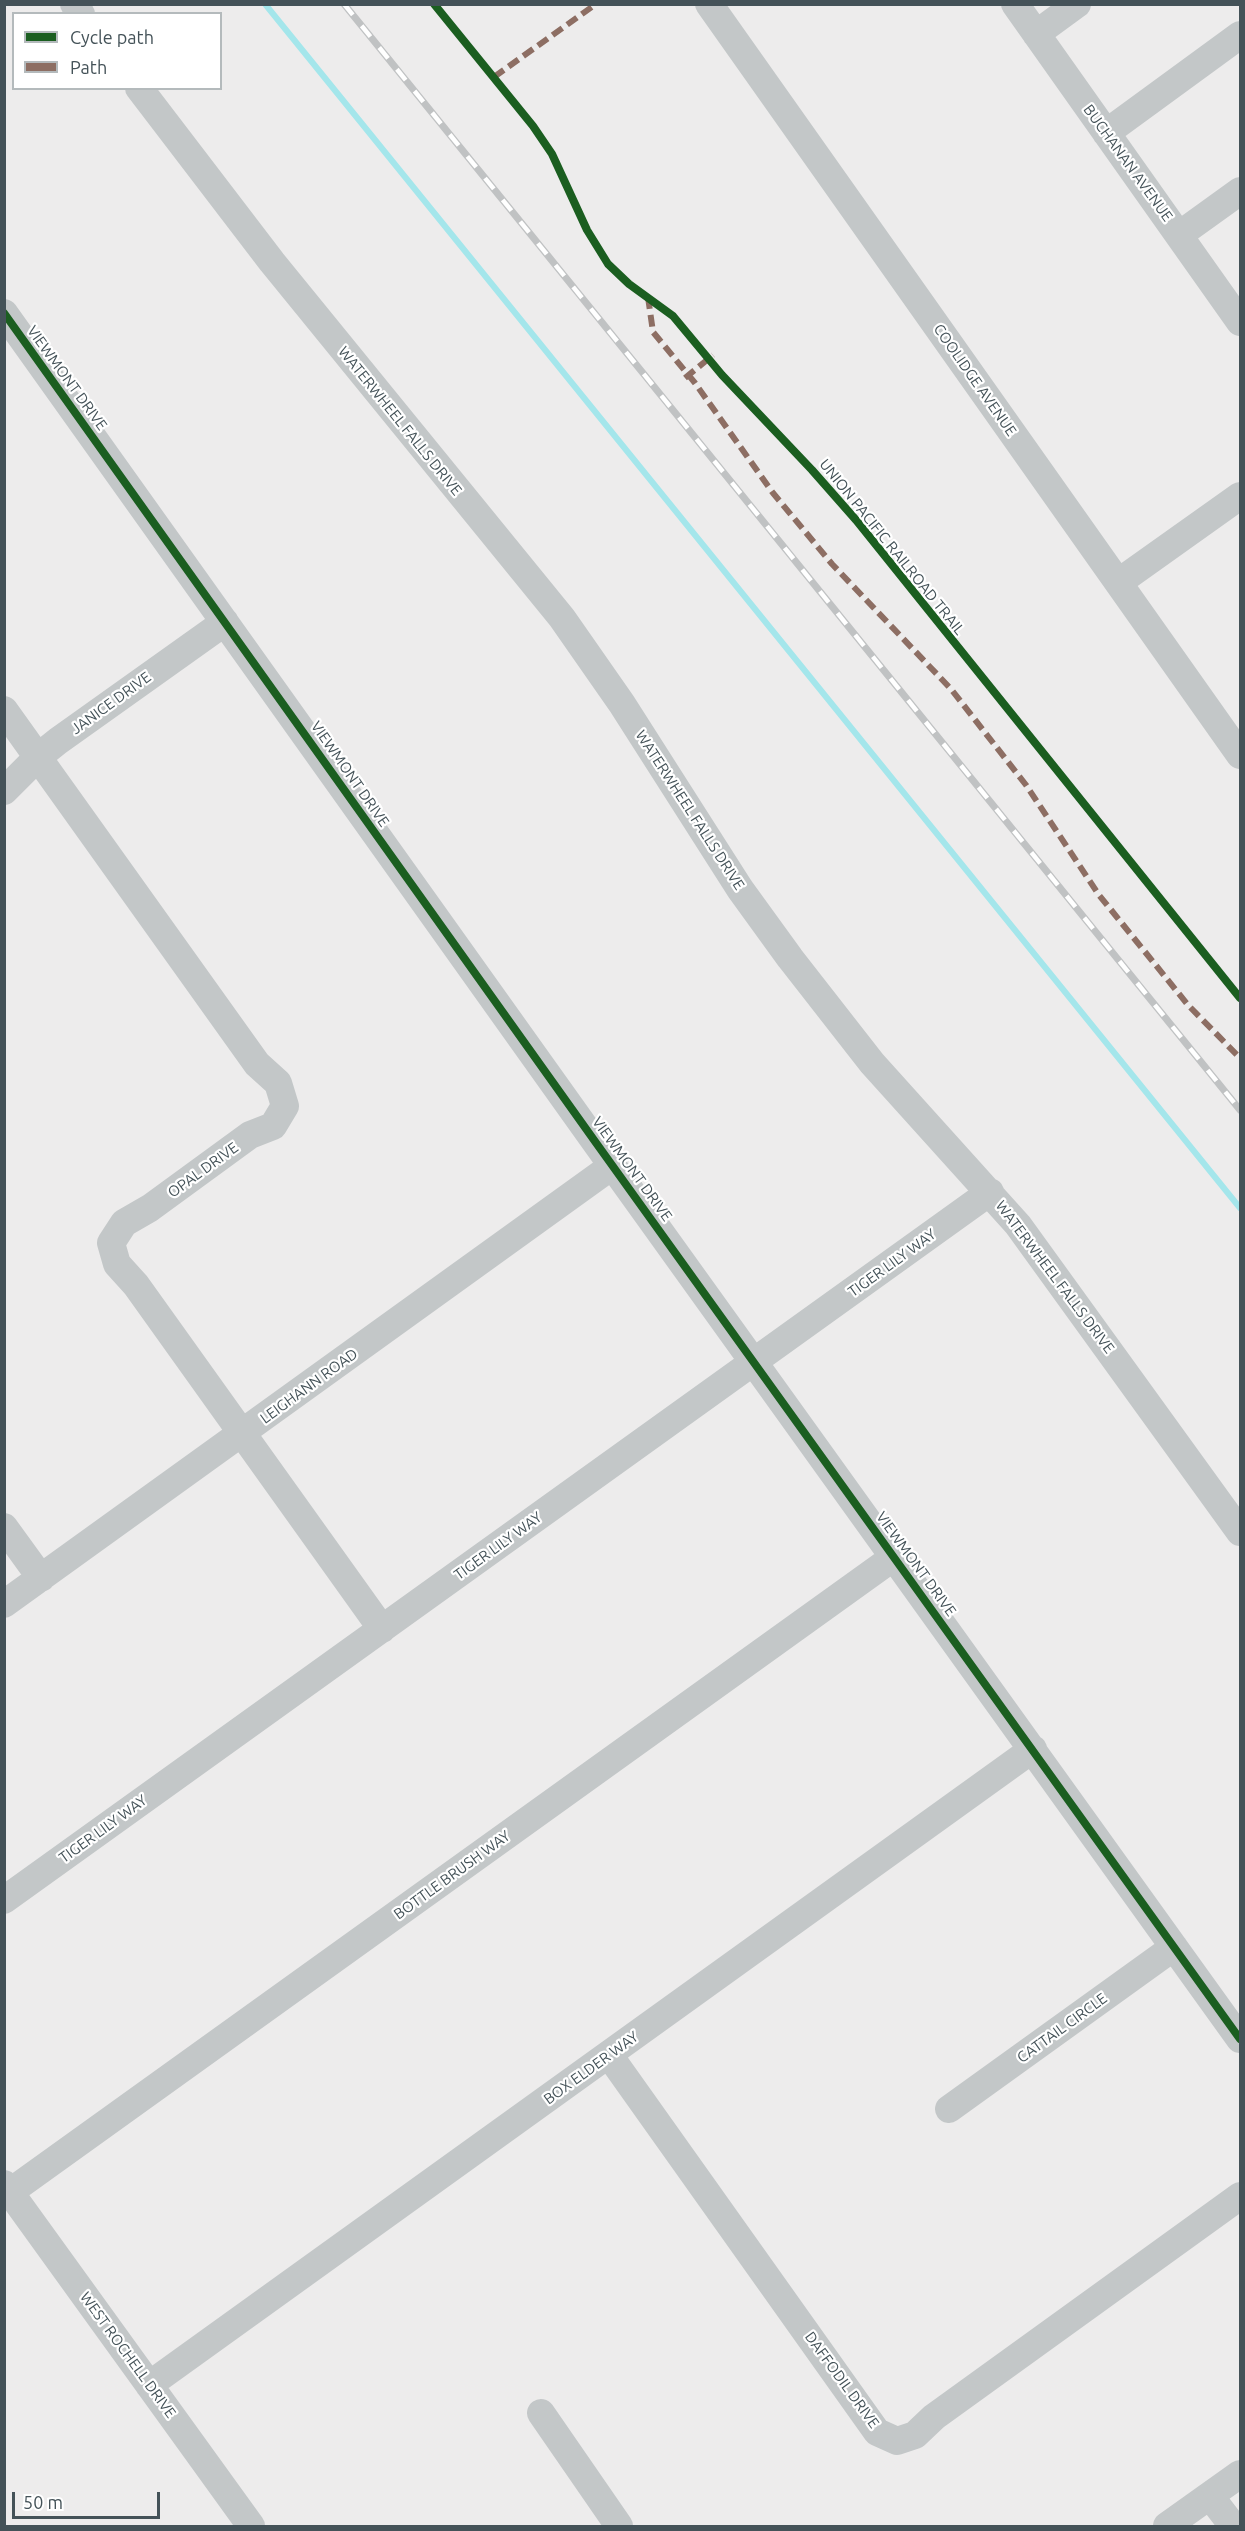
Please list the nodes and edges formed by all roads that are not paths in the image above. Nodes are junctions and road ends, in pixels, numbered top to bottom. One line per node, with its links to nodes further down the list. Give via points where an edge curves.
1 (709, 4): 13 (street, COOLIDGE AVENUE)
2 (1015, 4): 4 (street, BUCHANAN AVENUE)
3 (1077, 4): 4 (street)
4 (1036, 34): 7 (street, BUCHANAN AVENUE)
5 (1240, 35): 7 (street)
6 (140, 90): 20 (street, WATERWHEEL FALLS DRIVE, via 272,262 562,618 740,889 826,1005 914,1111)
7 (1106, 133): 9 (street, BUCHANAN AVENUE)
8 (1240, 191): 9 (street)
9 (1179, 235): 11 (street, BUCHANAN AVENUE)
10 (4, 313): 14 (street, VIEWMONT DRIVE)
11 (1240, 322)
12 (1240, 496): 13 (street)
13 (1119, 582): 16 (street, COOLIDGE AVENUE)
14 (225, 622): 17 (street, JANICE DRIVE); 19 (street, VIEWMONT DRIVE)
15 (4, 710): 17 (street, OPAL DRIVE)
16 (1240, 754)
17 (38, 757): 18 (street, JANICE DRIVE); 22 (street, OPAL DRIVE, via 257,1064 279,1083 285,1106 273,1125 250,1135 124,1224 111,1243 117,1264)
18 (4, 791)
19 (612, 1166): 21 (street, VIEWMONT DRIVE); 22 (street, LEIGHANN ROAD)
20 (990, 1192): 21 (street, TIGER LILY WAY); 24 (street, WATERWHEEL FALLS DRIVE, via 1018,1225)
21 (755, 1362): 25 (street, VIEWMONT DRIVE); 28 (street, TIGER LILY WAY)
22 (242, 1434): 26 (street, LEIGHANN ROAD); 28 (street, OPAL DRIVE)
23 (4, 1527): 26 (street)
24 (1240, 1532)
25 (894, 1557): 29 (street, VIEWMONT DRIVE); 35 (street, BOTTLE BRUSH WAY)
26 (41, 1578): 27 (street, LEIGHANN ROAD)
27 (4, 1604)
28 (382, 1629): 30 (street, TIGER LILY WAY)
29 (1033, 1749): 31 (street, VIEWMONT DRIVE); 33 (street, BOX ELDER WAY)
30 (4, 1900)
31 (1174, 1947): 32 (street, VIEWMONT DRIVE); 34 (street, CATTAIL CIRCLE)
32 (1240, 2039)
33 (609, 2055): 36 (street, DAFFODIL DRIVE, via 877,2432 897,2441 915,2435 934,2417); 37 (street, BOX ELDER WAY)
34 (949, 2109)
35 (7, 2188): 37 (street, WEST ROCHELL DRIVE)
36 (1240, 2196)
37 (149, 2385): 41 (street, WEST ROCHELL DRIVE)
38 (541, 2414): 42 (street)
39 (1240, 2474): 40 (street)
40 (1210, 2496): 43 (street); 44 (street)
41 (250, 2526)
42 (619, 2526)
43 (1167, 2526)
44 (1233, 2526)

